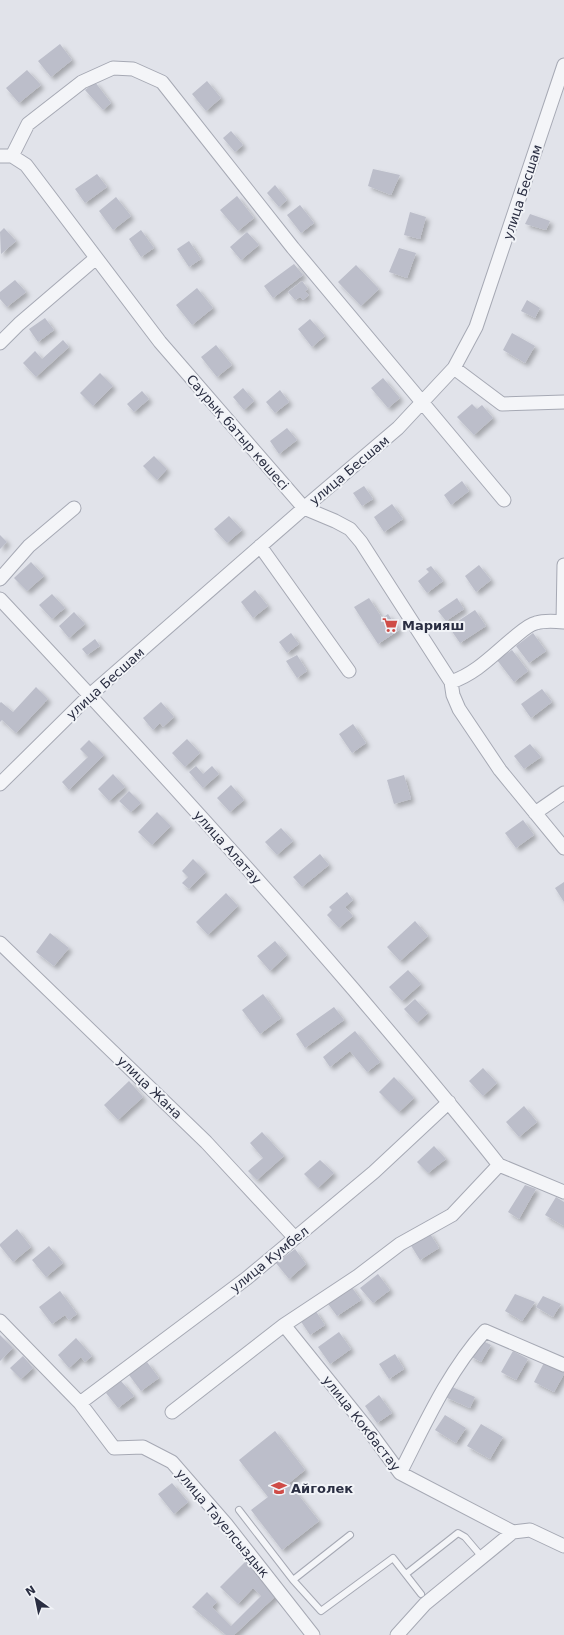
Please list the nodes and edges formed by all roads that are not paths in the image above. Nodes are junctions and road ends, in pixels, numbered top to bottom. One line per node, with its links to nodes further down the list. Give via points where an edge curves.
1 (564, 65): 5 (street, улица Бесшам, via 476,328)
2 (6, 156): 3 (street, Саурық батыр көшесі, via 26,165); 6 (street, via 28,124 82,82 113,68 133,69 162,82 294,248)
3 (96, 258): 4 (street); 10 (street, Саурық батыр көшесі, via 160,342)
4 (0, 343)
5 (454, 368): 6 (street, улица Бесшам); 7 (street, via 502,404)
6 (423, 401): 8 (street); 10 (street, улица Бесшам, via 392,433)
7 (564, 402)
8 (504, 500)
9 (74, 508): 13 (street, via 29,546)
10 (304, 508): 11 (street, улица Бесшам); 17 (street, Саурық батыр көшесі, via 350,530)
11 (260, 546): 16 (street); 18 (street, улица Бесшам)
12 (564, 565): 15 (street)
13 (0, 578)
14 (0, 599): 18 (street, улица Алатау)
15 (564, 622): 17 (street, via 535,623 523,630 475,671)
16 (349, 671)
17 (451, 682): 21 (street, Саурық батыр көшесі, via 459,709 500,770)
18 (90, 695): 19 (street, улица Бесшам); 24 (street, улица Алатау, via 279,903)
19 (0, 784)
20 (564, 793): 21 (street)
21 (535, 813): 22 (street, Саурық батыр көшесі)
22 (564, 848)
23 (0, 943): 27 (street, улица Жана, via 206,1142)
24 (450, 1102): 25 (street, улица Алатау); 27 (street, улица Кумбел, via 374,1172)
25 (499, 1165): 26 (street); 29 (street, via 452,1215 400,1244 358,1276)
26 (564, 1192)
27 (295, 1238): 31 (street, улица Кумбел, via 247,1278)
28 (0, 1320): 31 (street, улица Тауелсыздык)
29 (284, 1325): 32 (street); 33 (street, улица Кокбастау)
30 (564, 1365): 33 (street, via 485,1331 452,1375)
31 (80, 1403): 42 (street, улица Тауелсыздык, via 114,1448 143,1448 172,1462 226,1524)
32 (172, 1412)
33 (400, 1473): 35 (street, улица Кокбастау)
34 (239, 1510): 40 (lane)
35 (513, 1532): 37 (street, улица Кокбастау, via 530,1530); 38 (street)
36 (350, 1535): 40 (lane)
37 (564, 1546)
38 (482, 1557): 39 (lane, via 458,1533); 43 (street, via 425,1604)
39 (406, 1574): 40 (lane, via 393,1558 321,1611); 41 (lane)
40 (293, 1580)
41 (422, 1594)
42 (313, 1635)
43 (397, 1635)

